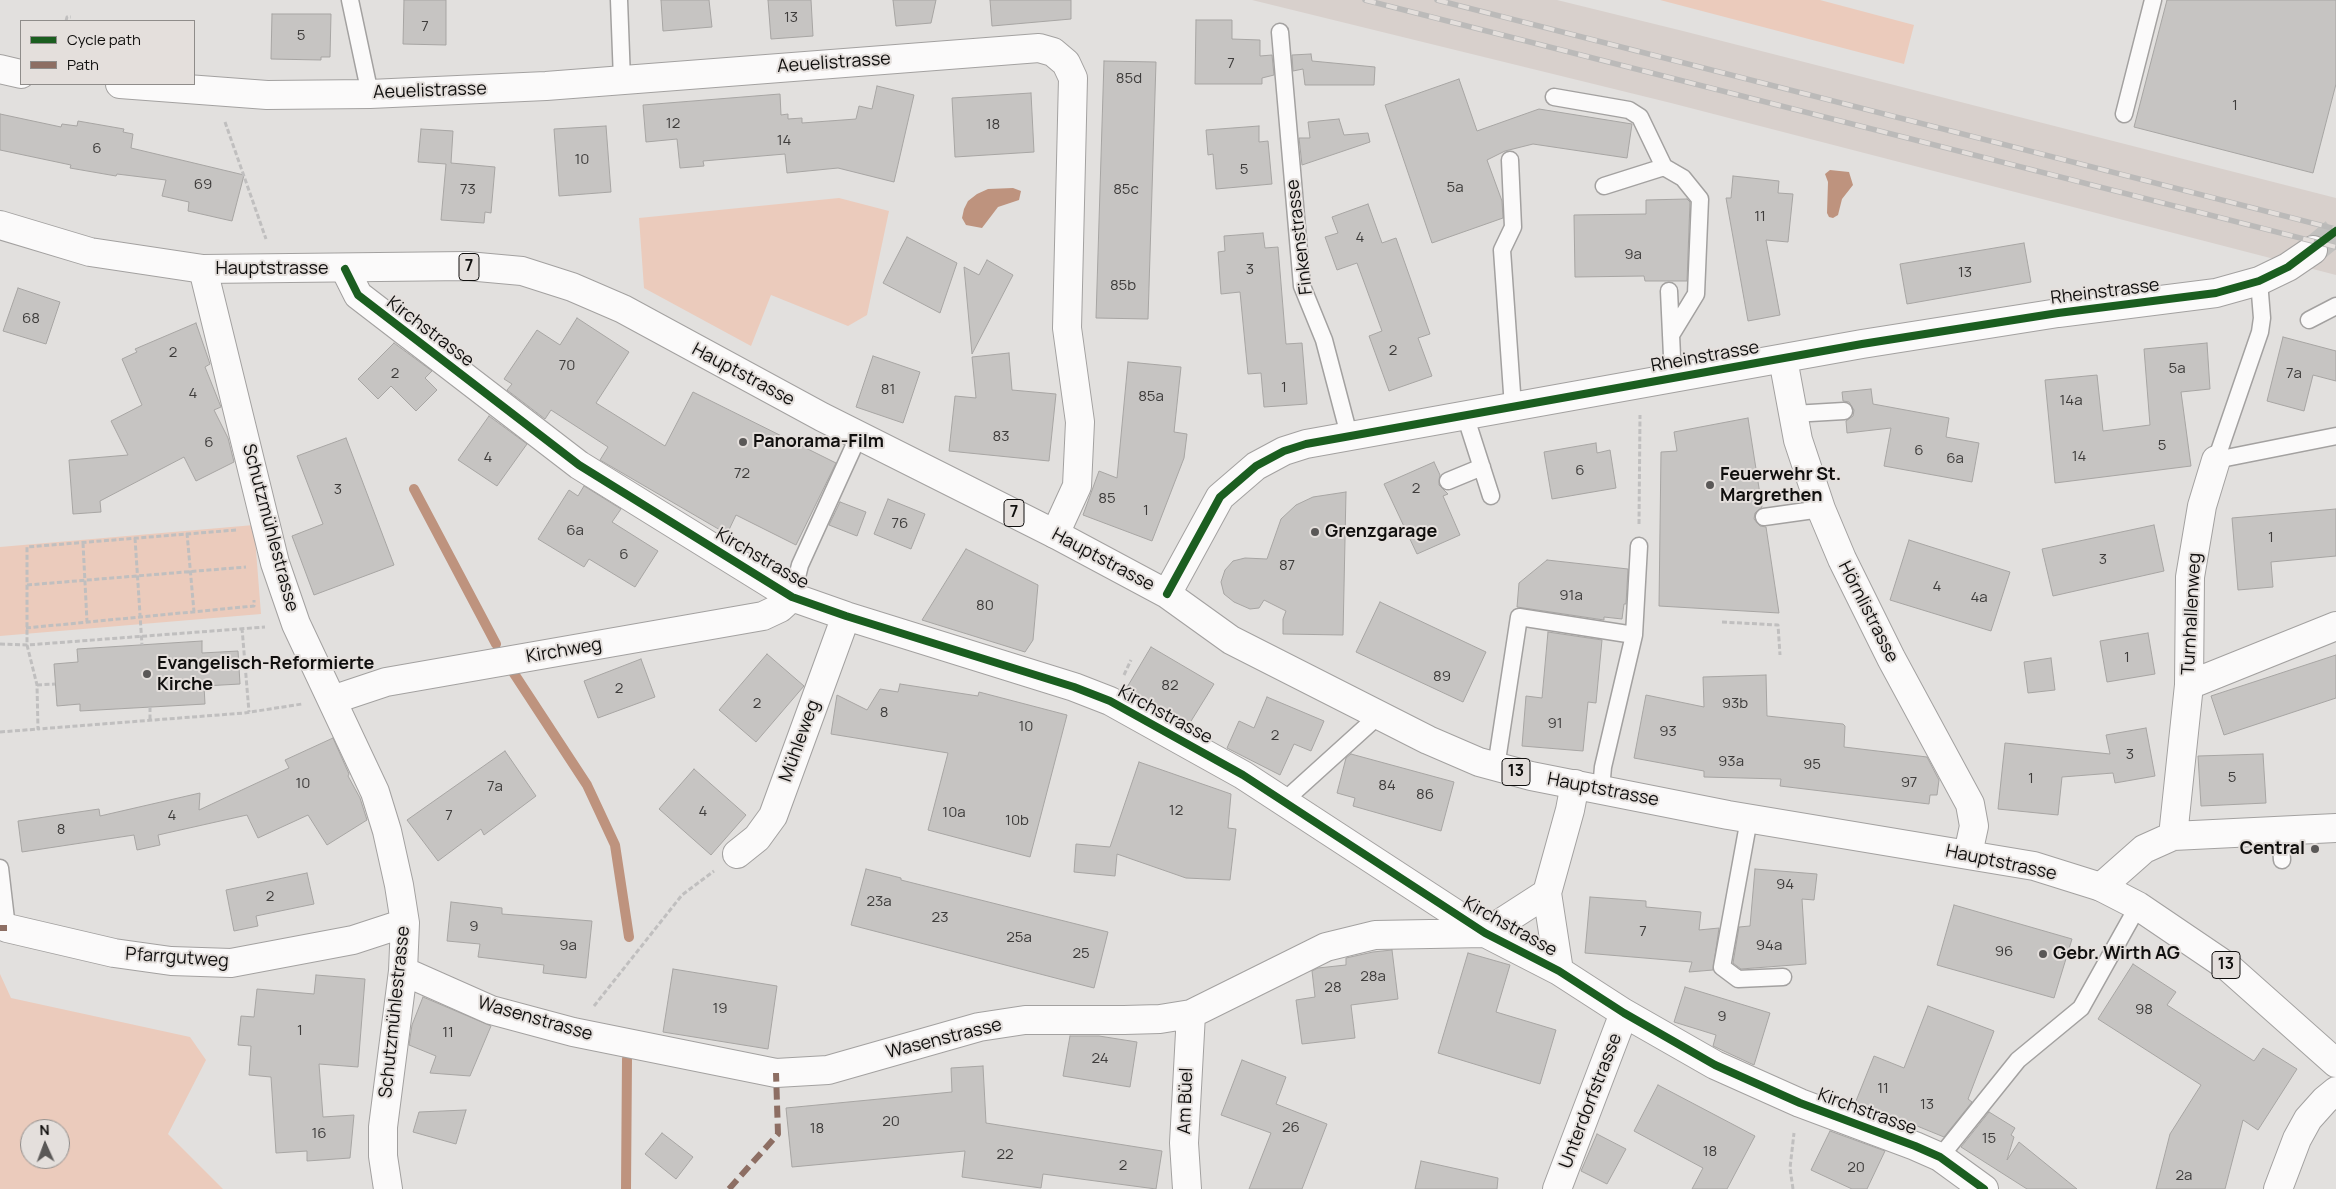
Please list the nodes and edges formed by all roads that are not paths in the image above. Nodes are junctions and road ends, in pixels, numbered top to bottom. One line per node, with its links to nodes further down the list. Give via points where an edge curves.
1 (350, 0): 9 (lane)
2 (619, 0): 7 (lane)
3 (2153, 0): 11 (lane)
4 (1280, 32): 31 (lane, Finkenstrasse, via 1302,286 1324,340)
5 (0, 69): 6 (street)
6 (20, 74)
7 (622, 80): 9 (street, Aeuelistrasse); 39 (street, Aeuelistrasse, via 1039,48 1053,52 1066,62 1072,78 1073,96 1067,328 1080,422 1077,486)
8 (133, 85): 9 (street, Aeuelistrasse, via 267,95)
9 (370, 94)
10 (1554, 97): 13 (lane, via 1629,110 1640,117)
11 (2124, 114)
12 (1510, 160): 26 (lane, via 1513,227 1502,250)
13 (1664, 167): 14 (lane); 23 (lane, via 1683,178 1700,199 1696,294)
14 (1604, 186)
15 (0, 225): 18 (street, Hauptstrasse / 7, via 90,252)
16 (2313, 250): 19 (street, Rheinstrasse)
17 (345, 268): 18 (street, Hauptstrasse / 7); 30 (street, Hauptstrasse / 7, via 467,266 522,271 572,287 623,309); 42 (street, Kirchstrasse, via 358,296 579,465)
18 (203, 269): 47 (street, Schutzmühlestrasse, via 275,563 296,624)
19 (2259, 281): 24 (street, Rheinstrasse, via 2216,293 2048,314); 33 (lane, Turnhallenweg, via 2260,332)
20 (1669, 291): 23 (lane)
21 (2336, 306): 22 (lane)
22 (2309, 320)
23 (1671, 335): 25 (lane)
24 (1783, 359): 25 (street, Rheinstrasse); 28 (street, Hörnlistrasse)
25 (1673, 378): 26 (street, Rheinstrasse)
26 (1514, 407): 29 (street, Rheinstrasse)
27 (1844, 411): 28 (lane)
28 (1793, 414): 37 (street, Hörnlistrasse)
29 (1465, 416): 31 (street, Rheinstrasse); 34 (lane)
30 (859, 435): 39 (street, Hauptstrasse / 7); 42 (lane, via 800,565)
31 (1349, 435): 41 (street, Rheinstrasse, via 1284,451 1256,466 1238,481 1220,497)
32 (2336, 436): 33 (lane)
33 (2216, 460): 46 (street, Turnhallenweg, via 2202,506 2190,577)
34 (1482, 467): 35 (lane); 36 (lane)
35 (1448, 481)
36 (1491, 496)
37 (1820, 508): 38 (lane); 58 (street, Hörnlistrasse, via 1883,642 1970,804 1974,826)
38 (1764, 517)
39 (1055, 534): 41 (street, Hauptstrasse / 7)
40 (1639, 546): 45 (lane)
41 (1167, 594): 48 (street, Hauptstrasse / 13, via 1231,640)
42 (792, 597): 43 (street, Kirchstrasse); 47 (street, Kirchweg, via 780,608 763,616 386,682)
43 (846, 616): 52 (street, Kirchstrasse, via 1110,702); 57 (street, Mühleweg, via 773,816 757,838)
44 (2336, 626): 46 (street)
45 (1634, 635): 49 (lane, via 1519,617); 51 (lane, via 1602,767)
46 (2188, 685): 56 (street, Turnhallenweg)
47 (332, 700): 64 (street, Schutzmühlestrasse, via 375,792 387,831)
48 (1378, 716): 49 (street, Hauptstrasse / 13); 52 (lane)
49 (1496, 767): 50 (street, Hauptstrasse / 13)
50 (1574, 784): 51 (street, Hauptstrasse / 13); 62 (street)
51 (1601, 789): 53 (street, Hauptstrasse / 13)
52 (1284, 801): 66 (street, Kirchstrasse)
53 (1749, 819): 58 (street, Hauptstrasse / 13); 69 (lane, via 1722,967 1738,980)
54 (2336, 828): 55 (street)
55 (2280, 831): 56 (street); 59 (lane)
56 (2173, 836): 61 (street, via 2144,849)
57 (737, 854)
58 (1968, 854): 61 (street, Hauptstrasse / 13, via 2034,866)
59 (2282, 860)
60 (0, 868): 65 (lane)
61 (2101, 887): 63 (street, Hauptstrasse / 13)
62 (1547, 893): 66 (street); 68 (street)
63 (2138, 906): 72 (street, Hauptstrasse / 13, via 2228,967); 74 (lane, via 2081,1008 2018,1060)
64 (405, 923): 65 (street, Pfarrgutweg, via 352,940 231,963 171,962 114,954); 67 (street, Schutzmühlestrasse)
65 (7, 928)
66 (1485, 934): 68 (street, Kirchstrasse); 71 (street, Wasenstrasse, via 1375,935 1326,947)
67 (403, 971): 71 (street, Wasenstrasse, via 491,1010 573,1032 776,1073 828,1070 979,1026 1025,1020 1133,1020); 75 (street, Schutzmühlestrasse, via 383,1127)
68 (1559, 971): 70 (street, Kirchstrasse)
69 (1783, 977)
70 (1624, 1013): 74 (street, Kirchstrasse, via 1715,1065 1800,1103); 77 (street, Unterdorfstrasse)
71 (1191, 1014): 76 (street, Am Büel, via 1184,1143)
72 (2336, 1063)
73 (2336, 1091): 79 (street, via 2308,1119)
74 (1940, 1158): 78 (street, Kirchstrasse)
75 (388, 1189)
76 (1187, 1189)
77 (1557, 1189)
78 (1984, 1189)
79 (2278, 1189)

